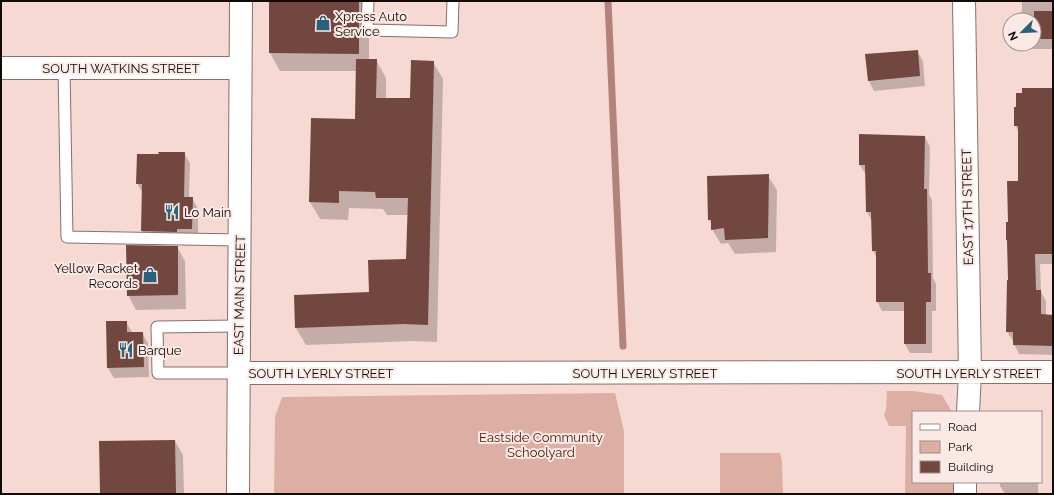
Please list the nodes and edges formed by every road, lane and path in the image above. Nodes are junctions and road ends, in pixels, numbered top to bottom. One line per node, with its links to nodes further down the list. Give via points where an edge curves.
1 (241, 1): 7 (street, EAST MAIN STREET)
2 (368, 1): 3 (lane, via 367,30 452,32)
3 (453, 1)
4 (964, 1): 12 (street, EAST 17TH STREET)
5 (1, 68): 6 (street, SOUTH WATKINS STREET)
6 (64, 68): 7 (street, SOUTH WATKINS STREET); 8 (lane, via 67,237)
7 (240, 68): 8 (street, EAST MAIN STREET)
8 (239, 240): 9 (street, EAST MAIN STREET)
9 (238, 326): 11 (street, EAST MAIN STREET); 11 (lane, via 157,327 158,373)
10 (1053, 372): 12 (street, SOUTH LYERLY STREET)
11 (238, 373): 12 (street, SOUTH LYERLY STREET); 15 (street, EAST MAIN STREET)
12 (970, 373): 13 (street, EAST 17TH STREET)
13 (968, 411)
14 (965, 483): 16 (street)
15 (238, 494)
16 (965, 494)

